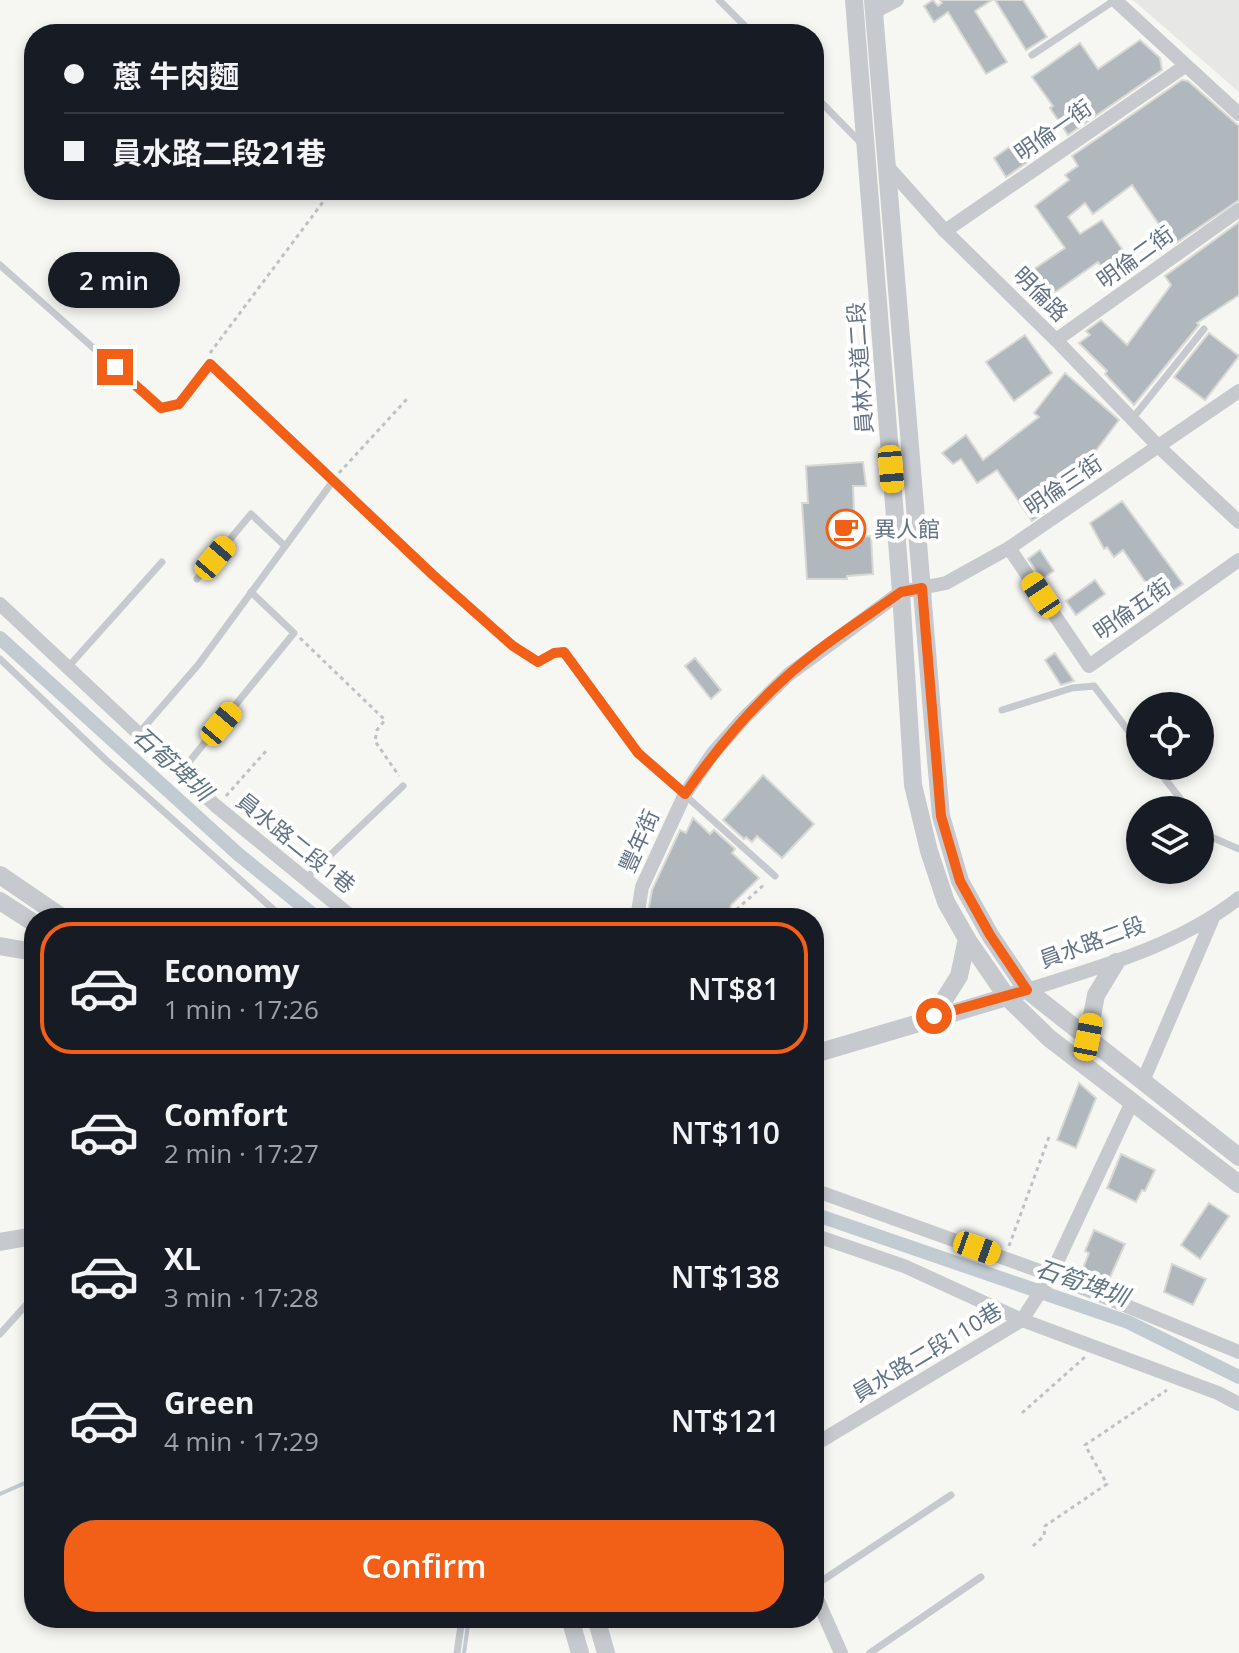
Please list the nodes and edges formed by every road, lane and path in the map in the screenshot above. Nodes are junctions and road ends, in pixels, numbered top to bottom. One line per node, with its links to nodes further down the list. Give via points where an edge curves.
1 (719, 0): 6 (lane)
2 (854, 0): 11 (street, 員林大道二段)
3 (897, 0): 5 (street)
4 (1115, 0): 7 (lane); 8 (street)
5 (873, 6): 12 (street, 員林大道二段)
6 (743, 24)
7 (1032, 55)
8 (1185, 66): 10 (street); 15 (street, 明倫一街)
9 (824, 105): 11 (lane, 明倫路)
10 (1239, 114)
11 (868, 150): 12 (lane, 明倫路); 33 (street, 員林大道二段)
12 (887, 166): 15 (street, 明倫路); 31 (street, 員林大道二段)
13 (324, 200): 19 (path, via 209,354)
14 (1239, 210): 18 (street, 明倫二街)
15 (945, 231): 18 (street, 明倫路)
16 (0, 265): 19 (lane, via 161,408 179,404)
17 (1204, 329): 22 (lane)
18 (1056, 340): 22 (street, 明倫路)
19 (210, 364): 24 (lane)
20 (1239, 391): 23 (street, 明倫三街)
21 (407, 399): 24 (path)
22 (1132, 419): 23 (street, 明倫路)
23 (1159, 447): 25 (street, 明倫路); 27 (street, 明倫三街)
24 (333, 481): 26 (lane); 47 (lane, via 513,646 538,662 564,652 638,753)
25 (1239, 522)
26 (285, 546): 30 (lane, via 251,514); 32 (lane)
27 (1009, 548): 31 (street, 明倫三街, via 946,583); 38 (street, 明倫五街)
28 (1239, 560): 38 (street, 明倫五街)
29 (162, 562): 37 (lane)
30 (197, 579)
31 (922, 588): 33 (street, 明倫三街); 68 (street, 員林大道二段, via 941,816 960,881)
32 (251, 592): 35 (lane); 42 (lane)
33 (901, 592): 47 (street, 豐年街, via 788,675 713,753); 64 (street, 員林大道二段, via 913,785 946,902)
34 (0, 604): 37 (street, 員水路二段1巷)
35 (294, 633): 44 (lane); 46 (path, via 385,720 375,741)
36 (0, 659): 58 (lane)
37 (69, 666): 42 (street, 員水路二段1巷)
38 (1089, 666): 39 (lane)
39 (1087, 687): 40 (lane); 41 (lane, via 1094,686)
40 (1002, 710)
41 (1126, 728)
42 (139, 733): 44 (street, 員水路二段1巷)
43 (266, 751): 49 (path)
44 (180, 773): 49 (street, 員水路二段1巷)
45 (1166, 780): 48 (lane)
46 (403, 786): 54 (lane)
47 (685, 794): 53 (lane); 60 (street, 豐年街, via 642,887)
48 (1178, 796)
49 (216, 806): 54 (street, 員水路二段1巷)
50 (1214, 838): 51 (lane)
51 (1239, 849)
52 (0, 875): 57 (street)
53 (775, 876): 61 (path)
54 (305, 879): 59 (street, 員水路二段1巷)
55 (1239, 898): 63 (street, 員水路二段)
56 (0, 901): 62 (street)
57 (48, 908)
58 (272, 908)
59 (341, 908)
60 (639, 908)
61 (738, 908)
62 (24, 917)
63 (1212, 920): 67 (street, 員水路二段); 73 (street)
64 (967, 939): 69 (street, 員林大道二段); 70 (street, via 959,976)
65 (0, 946): 66 (street)
66 (24, 950)
67 (1116, 962): 68 (street, 員水路二段); 71 (street, via 1096,995)
68 (1027, 990): 69 (street, 員水路二段); 71 (street, 員林大道二段)
69 (1007, 997): 70 (street, 員水路二段); 74 (street, 員林大道二段, via 1049,1038)
70 (934, 1016): 72 (street, 員水路二段)
71 (1088, 1037): 73 (street, 員林大道二段)
72 (824, 1051)
73 (1143, 1081): 76 (street, 員林大道二段)
74 (1132, 1102): 77 (street, 員林大道二段); 83 (street)
75 (1049, 1137): 82 (path)
76 (1239, 1157)
77 (1239, 1184)
78 (824, 1194): 82 (street)
79 (24, 1238): 81 (street)
80 (824, 1238): 85 (street, via 904,1266)
81 (0, 1242)
82 (1004, 1258): 83 (street)
83 (1051, 1275): 85 (street); 88 (street)
84 (24, 1307): 86 (lane)
85 (1022, 1320): 87 (street); 92 (street, 員水路二段110巷)
86 (0, 1334)
87 (1095, 1348): 89 (street); 91 (path)
88 (1239, 1352)
89 (1182, 1380): 90 (street); 94 (path, via 1085,1445 1107,1484 1045,1526 1044,1536)
90 (1239, 1404)
91 (1022, 1413)
92 (824, 1439)
93 (951, 1495): 96 (lane)
94 (1033, 1546)
95 (981, 1577): 105 (lane)
96 (824, 1579)
97 (824, 1615): 104 (street)
98 (461, 1628): 101 (lane)
99 (573, 1628): 102 (street)
100 (599, 1628): 103 (street)
101 (457, 1653)
102 (580, 1653)
103 (606, 1653)
104 (841, 1653)
105 (870, 1653)

